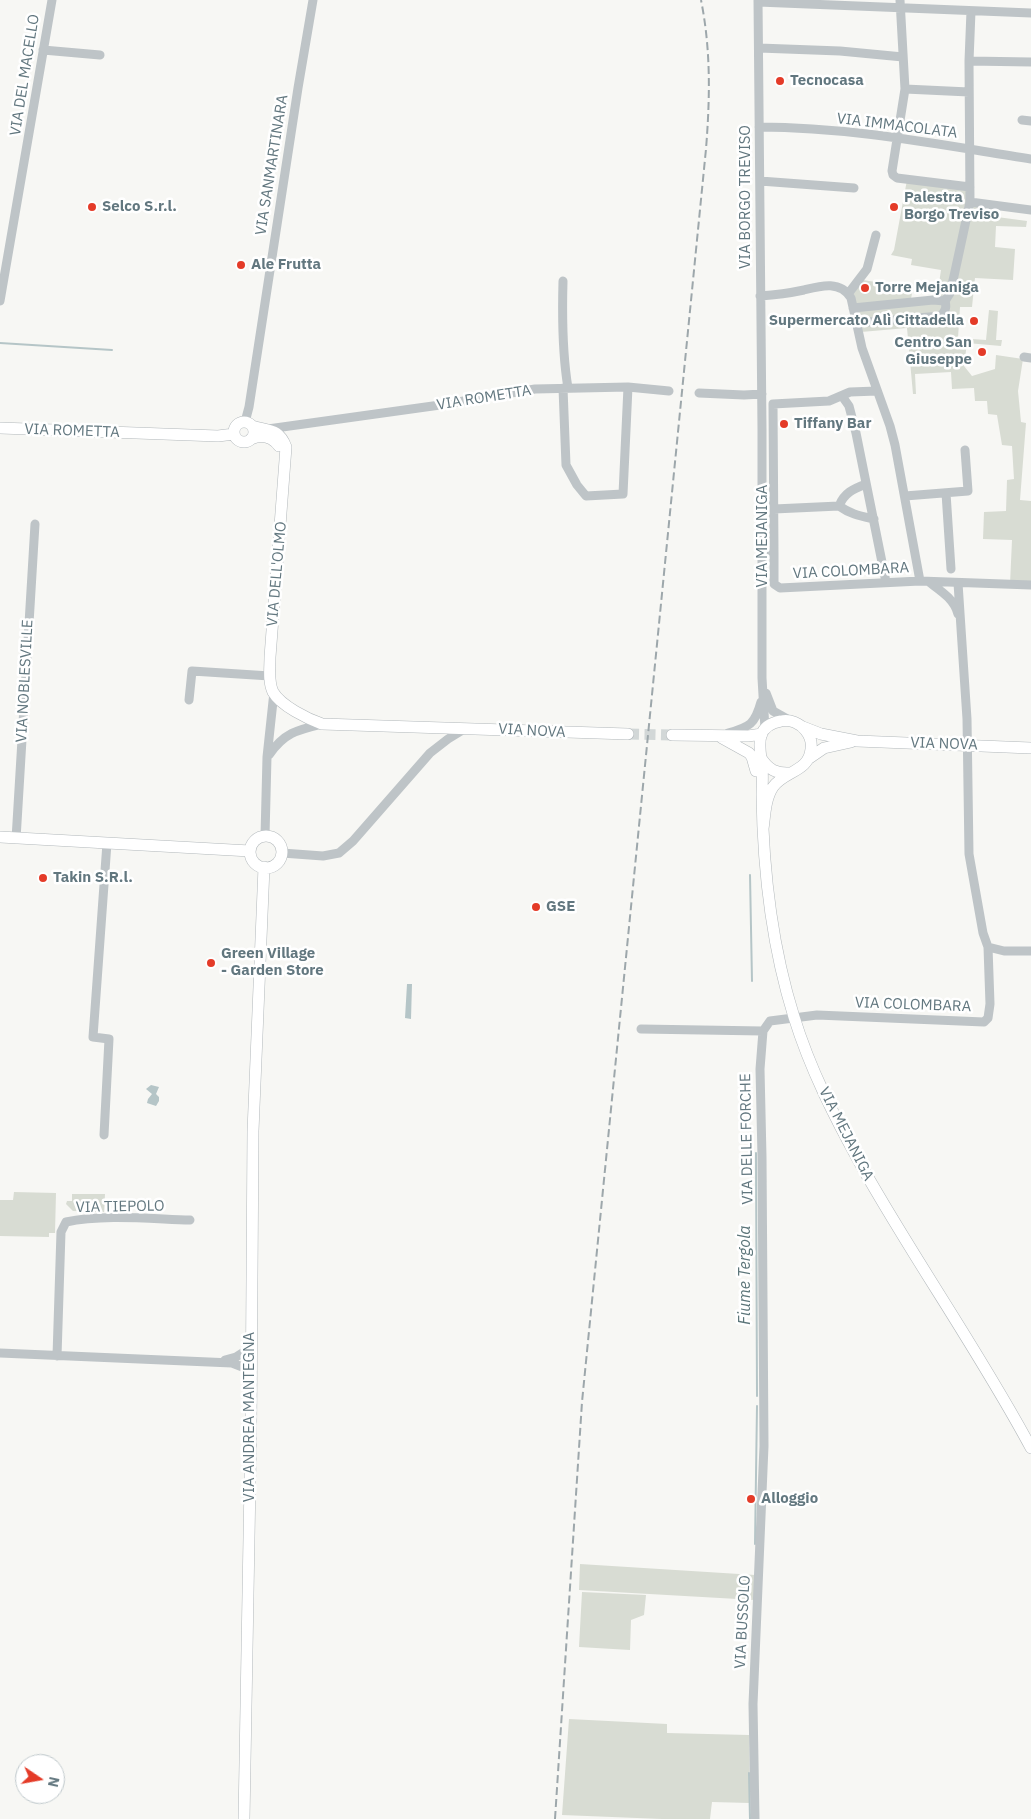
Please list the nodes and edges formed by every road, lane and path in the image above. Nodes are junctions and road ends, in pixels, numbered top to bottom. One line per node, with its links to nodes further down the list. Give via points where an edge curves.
1 (52, 0): 8 (street, VIA DEL MACELLO)
2 (313, 0): 39 (street, VIA SANMARTINARA)
3 (758, 1): 4 (street); 7 (street, VIA BORGO TREVISO)
4 (900, 4): 5 (street); 10 (street)
5 (971, 11): 6 (street); 11 (street)
6 (1031, 13)
7 (759, 48): 10 (street); 15 (street, VIA BORGO TREVISO)
8 (43, 50): 9 (street); 29 (street, VIA DEL MACELLO)
9 (100, 54)
10 (904, 57): 13 (street)
11 (969, 61): 12 (street); 14 (street)
12 (1031, 62)
13 (905, 89): 14 (street); 16 (street)
14 (969, 92): 17 (street)
15 (759, 127): 16 (street, VIA IMMACOLATA); 19 (street, VIA BORGO TREVISO)
16 (898, 137): 17 (street, VIA IMMACOLATA); 20 (street, via 892,171 897,178)
17 (970, 149): 18 (street, VIA IMMACOLATA); 20 (street)
18 (1031, 159)
19 (760, 181): 21 (street); 27 (street, VIA BORGO TREVISO)
20 (970, 187): 22 (street)
21 (854, 188)
22 (970, 202): 23 (street); 28 (street, via 950,293)
23 (1031, 210)
24 (876, 235): 26 (street, via 866,269)
25 (564, 281): 33 (street)
26 (848, 294): 27 (street, via 825,285); 30 (street)
27 (760, 296): 37 (street, VIA BORGO TREVISO)
28 (945, 301): 30 (street); 31 (street, via 946,310 941,316)
29 (0, 302)
30 (853, 308): 31 (street)
31 (857, 322): 35 (street)
32 (628, 387): 33 (street, VIA ROMETTA); 33 (street, via 623,494 586,496 566,465); 34 (street, VIA ROMETTA)
33 (565, 388): 40 (street, VIA ROMETTA, via 526,390)
34 (670, 391)
35 (877, 391): 38 (street, via 850,392); 51 (street, via 895,445)
36 (699, 393): 37 (street)
37 (762, 394): 43 (street, VIA MEJANIGA)
38 (842, 396): 44 (street, via 829,401 772,404); 49 (street, via 849,406)
39 (248, 424): 42 (main road, VIA ROMETTA); 45 (main road, via 236,425); 46 (main road, via 253,435)
40 (299, 426): 42 (street, VIA ROMETTA); 47 (street, VIA ROMETTA)
41 (0, 428): 45 (main road, VIA ROMETTA)
42 (268, 429): 47 (main road, VIA ROMETTA)
43 (762, 429): 44 (street); 56 (street, VIA MEJANIGA)
44 (773, 429): 53 (street)
45 (234, 434): 46 (main road, VIA ROMETTA, via 243,442)
46 (251, 439): 47 (main road, VIA ROMETTA, via 264,436)
47 (279, 439): 64 (main road, VIA DELL'OLMO, via 286,456)
48 (965, 450): 50 (street, via 968,490)
49 (866, 484): 52 (street, via 852,489); 54 (street)
50 (946, 493): 51 (street); 58 (street)
51 (905, 496): 59 (street)
52 (839, 506): 53 (street); 54 (street, via 856,515)
53 (774, 509): 57 (street)
54 (874, 518): 60 (street)
55 (34, 524): 92 (street, VIA NOBLESVILLE)
56 (763, 553): 57 (street); 65 (street, VIA MEJANIGA)
57 (774, 553): 60 (street, VIA COLOMBARA, via 776,587)
58 (951, 569)
59 (924, 581): 60 (street, VIA COLOMBARA); 61 (street, VIA COLOMBARA); 63 (street, VIA COLOMBARA, via 944,593 956,607)
60 (886, 582)
61 (958, 583): 62 (street); 63 (street, VIA COLOMBARA)
62 (1031, 585)
63 (960, 624): 82 (street, VIA COLOMBARA)
64 (270, 676): 66 (main road, VIA DELL'OLMO); 68 (street, via 192,671)
65 (762, 678): 67 (street, VIA MEJANIGA); 71 (street, VIA MEJANIGA, via 773,710)
66 (274, 692): 69 (main road); 70 (street, VIA DELL'OLMO)
67 (763, 697): 76 (street, VIA MEJANIGA); 80 (street, VIA MEJANIGA, via 753,722 744,729)
68 (189, 700)
69 (295, 711): 70 (street, via 281,709); 72 (main road); 78 (street, via 297,728)
70 (272, 716): 75 (street, VIA DELL'OLMO)
71 (791, 721): 73 (main road, VIA MEJANIGA); 76 (main road, via 777,722)
72 (322, 724): 74 (main road, VIA NOVA); 78 (street)
73 (803, 727): 81 (main road, VIA NOVA); 86 (main road, via 811,742)
74 (466, 728): 77 (main road, VIA NOVA); 95 (street, via 430,753 339,853 323,856)
75 (271, 730): 78 (street); 85 (street, VIA DELL'OLMO)
76 (764, 731): 80 (main road, via 748,736); 84 (main road, VIA MEJANIGA, via 759,742)
77 (628, 734)
78 (288, 735): 85 (street)
79 (672, 735): 80 (main road)
80 (722, 736): 84 (main road, via 742,742); 88 (main road, VIA MEJANIGA, via 752,757)
81 (857, 741): 82 (main road, VIA NOVA); 86 (main road, VIA NOVA, via 824,748)
82 (967, 745): 83 (main road, VIA NOVA); 97 (street, VIA COLOMBARA, via 968,854)
83 (1031, 748)
84 (760, 755): 87 (main road, via 765,764 776,772); 88 (main road, VIA MEJANIGA)
85 (267, 757): 90 (street, VIA DELL'OLMO)
86 (808, 759): 87 (main road, VIA MEJANIGA)
87 (790, 773): 89 (main road, VIA MEJANIGA, via 771,790)
88 (762, 813): 89 (main road, VIA MEJANIGA)
89 (763, 829): 99 (main road, VIA MEJANIGA, via 774,926)
90 (265, 836): 94 (main road, via 255,841); 95 (main road, via 277,841)
91 (0, 838): 92 (main road)
92 (16, 839): 93 (main road)
93 (107, 843): 94 (main road); 102 (street, via 92,1036 109,1039)
94 (250, 851): 96 (main road, via 253,860)
95 (282, 853): 96 (main road, via 276,864)
96 (264, 867): 104 (main road, VIA ANDREA MANTEGNA, via 252,1131)
97 (988, 947): 98 (street, via 1004,951); 99 (street, VIA COLOMBARA, via 990,1004 988,1018 984,1022 817,1015)
98 (1031, 951)
99 (794, 1017): 101 (street, via 770,1021); 111 (main road, VIA MEJANIGA, via 844,1135)
100 (642, 1029): 101 (street)
101 (764, 1031): 110 (street, VIA DELLE FORCHE, via 760,1069)
102 (104, 1135)
103 (190, 1220): 106 (street, VIA TIEPOLO, via 108,1218 66,1222 61,1232)
104 (250, 1348): 107 (street); 109 (main road, VIA ANDREA MANTEGNA)
105 (0, 1353): 106 (street)
106 (57, 1356): 108 (street)
107 (236, 1357): 108 (street); 109 (street)
108 (218, 1362): 109 (street)
109 (248, 1364): 112 (main road, VIA ANDREA MANTEGNA, via 251,1425)
110 (762, 1426): 113 (street, VIA BUSSOLO, via 764,1446 753,1704)
111 (1031, 1448)
112 (244, 1819)
113 (755, 1819)

